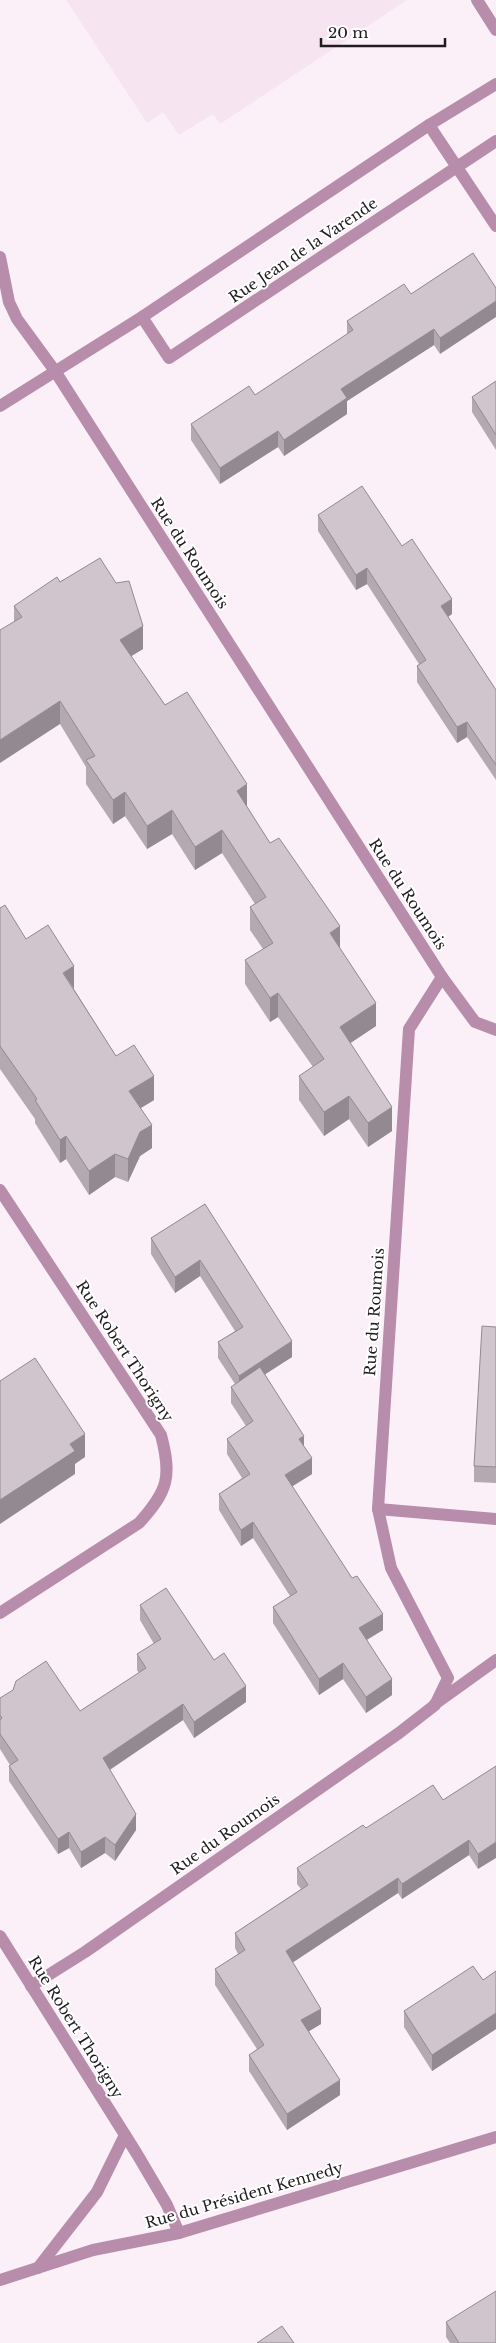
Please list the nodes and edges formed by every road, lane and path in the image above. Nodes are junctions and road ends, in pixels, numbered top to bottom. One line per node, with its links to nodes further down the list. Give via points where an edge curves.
1 (477, 0): 2 (street)
2 (496, 30)
3 (496, 84): 4 (street)
4 (429, 125): 6 (street); 9 (street)
5 (496, 141): 6 (street, Rue Jean de la Varende)
6 (457, 167): 7 (street); 9 (street, Rue Jean de la Varende, via 169,358)
7 (496, 226)
8 (0, 256): 10 (street, Rue du Roumois, via 9,302 17,319)
9 (142, 317): 10 (street)
10 (55, 371): 11 (street); 12 (street, Rue du Roumois)
11 (0, 406)
12 (442, 977): 13 (street, via 475,1022); 15 (street, Rue du Roumois, via 409,1029)
13 (496, 1030)
14 (0, 1190): 17 (street, Rue Robert Thorigny, via 161,1435 168,1461 165,1486 155,1505 139,1523)
15 (378, 1509): 16 (street); 19 (street, Rue du Roumois, via 391,1568 448,1678)
16 (496, 1519)
17 (0, 1613)
18 (496, 1660): 19 (street, Rue du Roumois)
19 (435, 1705): 21 (street, Rue du Roumois, via 85,1952)
20 (0, 1936): 21 (street, Rue Robert Thorigny)
21 (31, 1986): 22 (street, Rue Robert Thorigny)
22 (125, 2135): 24 (street, Rue Robert Thorigny, via 167,2205); 25 (street, via 97,2192)
23 (496, 2136): 24 (street, Rue du Président Kennedy)
24 (179, 2232): 25 (street, Rue du Président Kennedy, via 92,2250)
25 (38, 2268): 26 (street, Rue du Président Kennedy)
26 (0, 2280)

